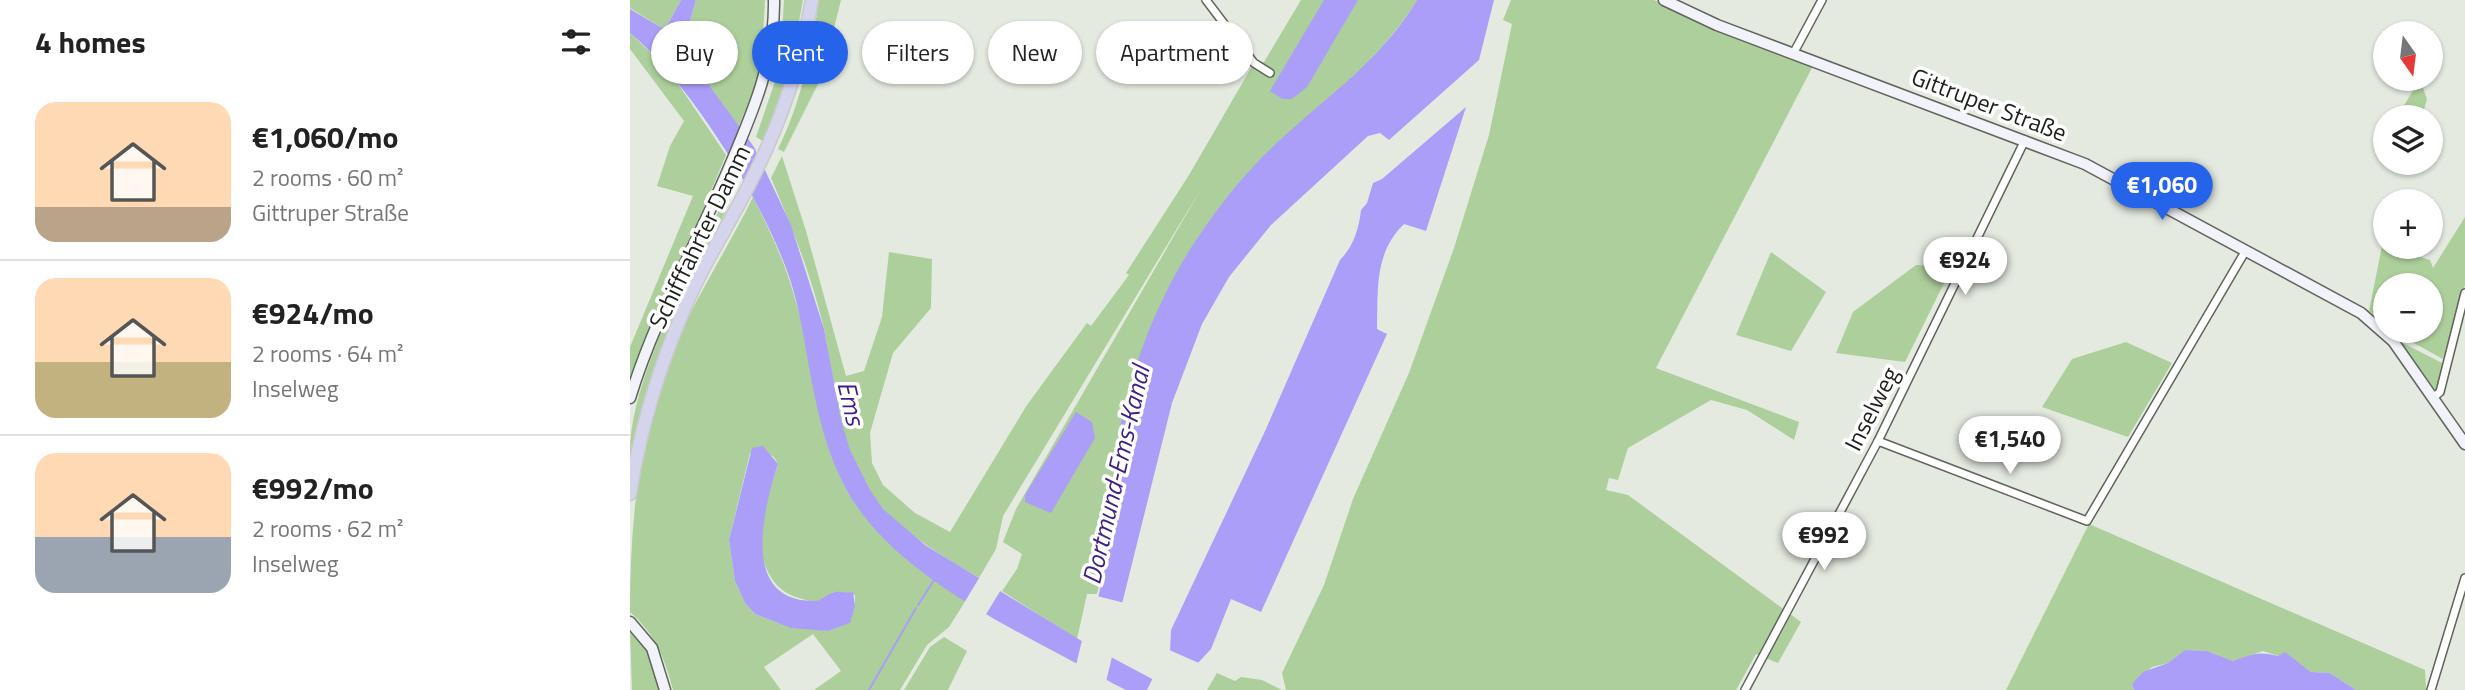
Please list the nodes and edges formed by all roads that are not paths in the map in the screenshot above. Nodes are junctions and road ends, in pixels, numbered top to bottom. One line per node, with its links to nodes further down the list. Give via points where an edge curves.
1 (774, 0): 11 (street, via 769,64 754,110 664,309)
2 (813, 0): 15 (highway, Schifffahrter Damm, via 799,63 770,141 696,285 666,356)
3 (1206, 0): 7 (street, via 1254,63)
4 (1664, 0): 6 (street, Gittruper Straße)
5 (1822, 0): 6 (street)
6 (1793, 54): 8 (street, Gittruper Straße)
7 (1270, 73)
8 (2025, 140): 9 (street, Gittruper Straße, via 2117,179); 13 (street, Inselweg)
9 (2246, 250): 12 (street, Gittruper Straße, via 2376,323); 13 (street, via 2087,521)
10 (2465, 293): 12 (street, via 2440,392)
11 (630, 398)
12 (2433, 398): 14 (street, Gittruper Straße)
13 (1878, 441): 19 (street, Inselweg)
14 (2465, 444)
15 (630, 494)
16 (2465, 578): 20 (street)
17 (630, 622): 18 (street, via 652,648)
18 (665, 690)
19 (1745, 690)
20 (2431, 690)

